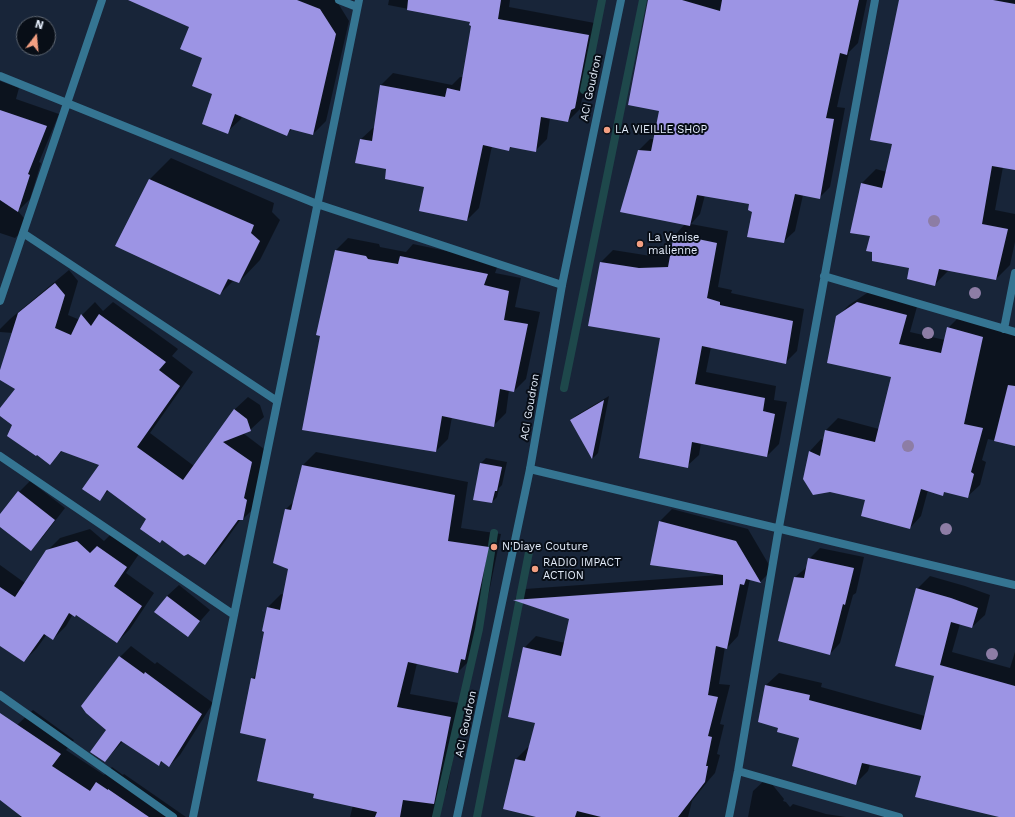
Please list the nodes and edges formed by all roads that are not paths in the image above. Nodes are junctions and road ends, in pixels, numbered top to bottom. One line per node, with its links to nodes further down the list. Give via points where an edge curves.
1 (102, 0): 7 (street)
2 (339, 0): 5 (street)
3 (620, 0): 12 (street, ACI Goudron)
4 (875, 0): 11 (street)
5 (358, 3): 8 (street)
6 (0, 76): 7 (street)
7 (67, 103): 8 (street); 9 (street)
8 (317, 204): 12 (street); 16 (street)
9 (23, 233): 13 (street); 16 (street)
10 (1015, 272): 14 (street)
11 (824, 276): 14 (street); 19 (street)
12 (562, 286): 18 (street, ACI Goudron)
13 (0, 301)
14 (1004, 329): 15 (street)
15 (1015, 332)
16 (277, 401): 21 (street)
17 (0, 456): 21 (street)
18 (530, 469): 19 (street); 26 (street, ACI Goudron)
19 (779, 528): 20 (street); 23 (street)
20 (1015, 585)
21 (234, 615): 25 (street)
22 (0, 695): 24 (street)
23 (738, 771): 27 (street); 28 (street)
24 (173, 817)
25 (193, 817)
26 (458, 817)
27 (729, 817)
28 (899, 817)

